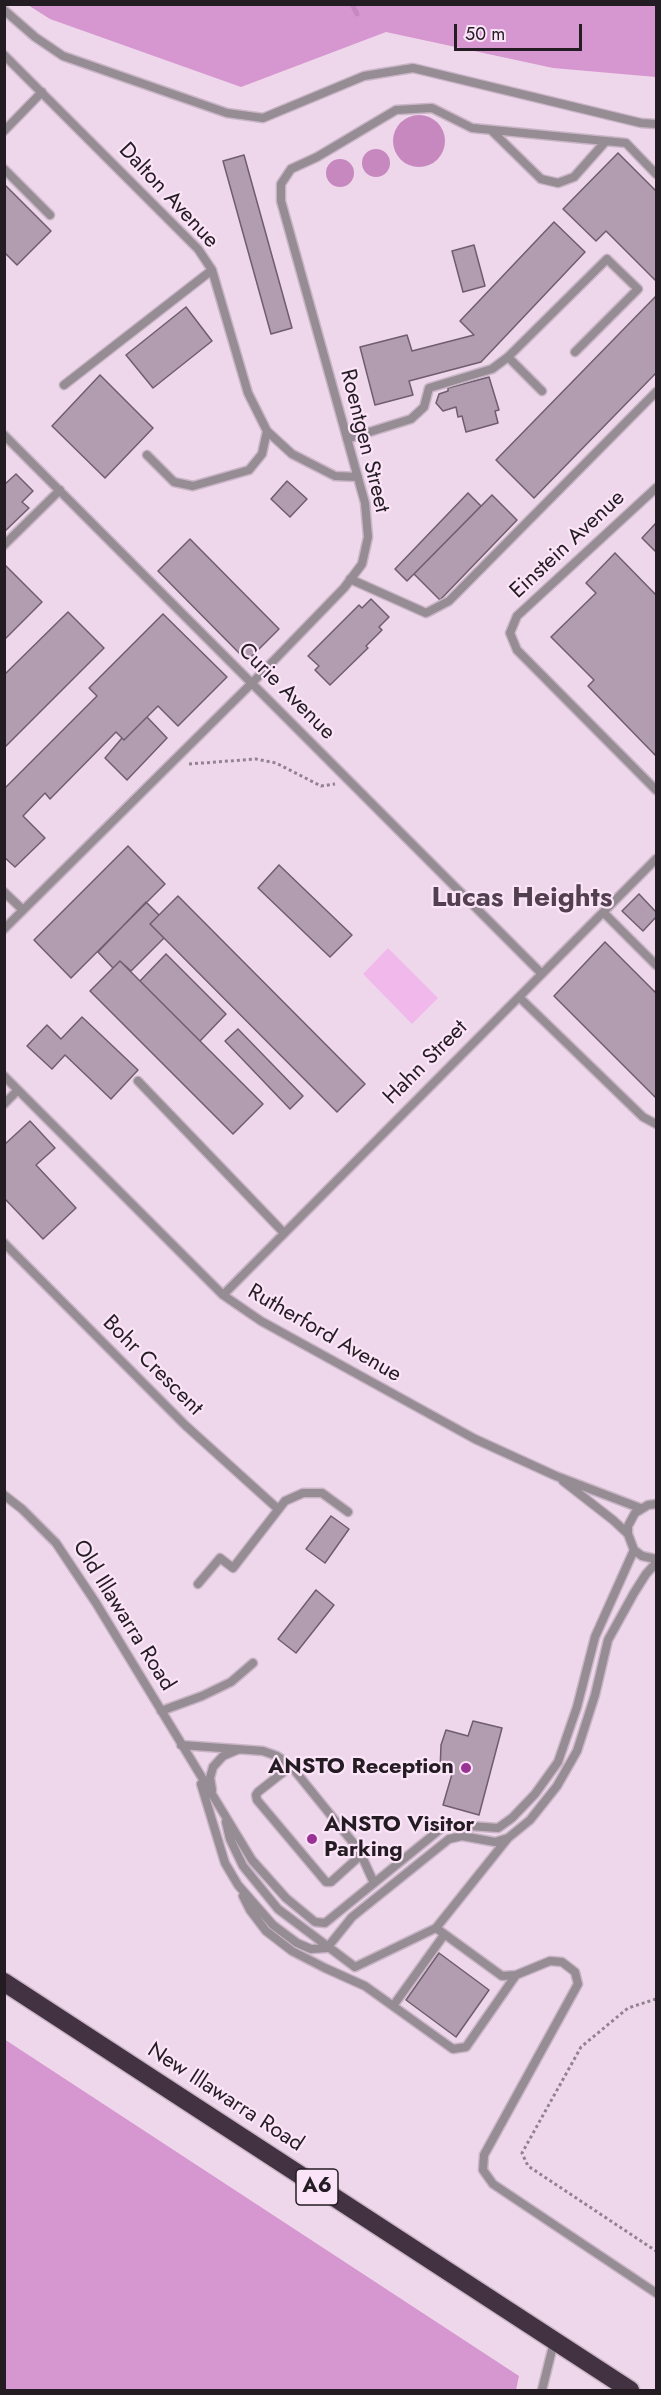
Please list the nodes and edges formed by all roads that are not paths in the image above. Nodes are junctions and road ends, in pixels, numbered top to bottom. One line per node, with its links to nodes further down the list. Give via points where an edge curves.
1 (4, 10): 4 (lane, via 63,56 227,113 263,118 364,76 413,68)
2 (4, 55): 3 (lane, Dalton Avenue)
3 (42, 92): 6 (lane); 11 (lane, Dalton Avenue, via 198,249)
4 (657, 124)
5 (492, 130): 7 (lane); 7 (lane, via 541,179 558,183 574,177); 19 (lane, Roentgen Street, via 472,128 432,108 396,110 291,169 281,184 281,201)
6 (4, 131)
7 (606, 141): 9 (lane, via 626,143)
8 (4, 169): 10 (lane)
9 (657, 174)
10 (50, 215)
11 (212, 270): 14 (lane); 17 (lane, Dalton Avenue, via 248,393)
12 (575, 352): 13 (lane, via 638,289 607,259)
13 (508, 357): 15 (lane); 19 (lane, via 492,369 429,388 424,407 411,419)
14 (64, 385)
15 (542, 391)
16 (657, 392): 25 (lane, via 449,601 426,613)
17 (267, 431): 20 (lane, via 262,454 249,470 193,486 174,482); 21 (lane, Dalton Avenue, via 292,454 335,476)
18 (4, 435): 23 (lane, Curie Avenue)
19 (347, 439): 21 (lane, Roentgen Street)
20 (147, 455)
21 (358, 477): 25 (lane, Roentgen Street, via 368,537 362,564)
22 (657, 488): 27 (lane, Einstein Avenue, via 517,616 510,633 517,650)
23 (60, 490): 24 (lane); 26 (lane, Curie Avenue)
24 (4, 545)
25 (350, 579): 26 (lane, Roentgen Street)
26 (252, 683): 30 (lane, Roentgen Street); 34 (lane, Curie Avenue)
27 (657, 790)
28 (657, 859): 31 (lane, Hahn Street)
29 (4, 892): 30 (lane)
30 (23, 910): 32 (lane, Roentgen Street)
31 (604, 913): 33 (lane); 34 (lane, Hahn Street)
32 (4, 928)
33 (657, 965)
34 (542, 974): 35 (lane, Hahn Street)
35 (519, 997): 40 (lane, via 643,1117); 41 (lane, Hahn Street)
36 (4, 1076): 38 (lane, Rutherford Avenue)
37 (138, 1081): 41 (lane)
38 (18, 1090): 39 (lane); 43 (lane, Rutherford Avenue)
39 (4, 1104)
40 (657, 1124)
41 (284, 1233): 43 (lane, Hahn Street)
42 (4, 1243): 48 (lane, Bohr Crescent, via 184,1425)
43 (223, 1294): 44 (lane, Rutherford Avenue, via 261,1322 369,1382 475,1439)
44 (556, 1476): 47 (lane, Rutherford Avenue); 50 (lane, Rutherford Avenue)
45 (4, 1496): 55 (lane, Old Illawarra Road, via 56,1543)
46 (657, 1504): 47 (lane)
47 (640, 1508): 50 (lane, via 631,1519)
48 (278, 1509): 49 (lane, via 303,1493 322,1493); 53 (lane, via 233,1568 220,1558)
49 (348, 1512)
50 (628, 1534): 51 (lane)
51 (634, 1550): 52 (lane); 64 (lane, via 595,1637 578,1707 558,1762 535,1794 498,1828 443,1827)
52 (657, 1561): 62 (lane, via 608,1640 577,1751 557,1786 530,1820)
53 (198, 1584)
54 (253, 1663): 55 (lane, via 231,1682)
55 (161, 1711): 56 (lane, Old Illawarra Road)
56 (181, 1745): 57 (lane); 59 (lane, Old Illawarra Road)
57 (240, 1749): 58 (lane, via 263,1751); 60 (lane, via 223,1756 213,1767)
58 (291, 1766): 63 (lane); 63 (lane, via 258,1792 257,1800 326,1882)
59 (196, 1769): 60 (lane); 65 (lane, via 225,1863)
60 (213, 1796): 61 (lane)
61 (224, 1813): 64 (lane, via 252,1860 286,1898 315,1922 325,1923); 68 (lane, via 230,1839 243,1866 278,1909)
62 (508, 1838): 66 (lane); 68 (lane, via 495,1842 462,1836 449,1839 352,1917)
63 (361, 1856): 64 (lane)
64 (374, 1883)
65 (238, 1885): 68 (lane, via 273,1925 297,1943 311,1949); 71 (lane, via 266,1931 292,1951 365,1986)
66 (436, 1928): 67 (lane); 68 (lane, via 355,1967)
67 (444, 1935): 69 (lane, via 502,1976); 71 (lane)
68 (327, 1948)
69 (516, 1975): 71 (lane, via 466,2047 453,2049); 72 (lane, via 550,1961 562,1962 575,1972 578,1984 484,2154 483,2170 493,2184)
70 (4, 1982): 73 (highway, New Illawarra Road / A6)
71 (393, 2006)
72 (657, 2294)
73 (554, 2342): 74 (lane); 75 (highway, New Illawarra Road / A6)
74 (542, 2391)
75 (630, 2391)

